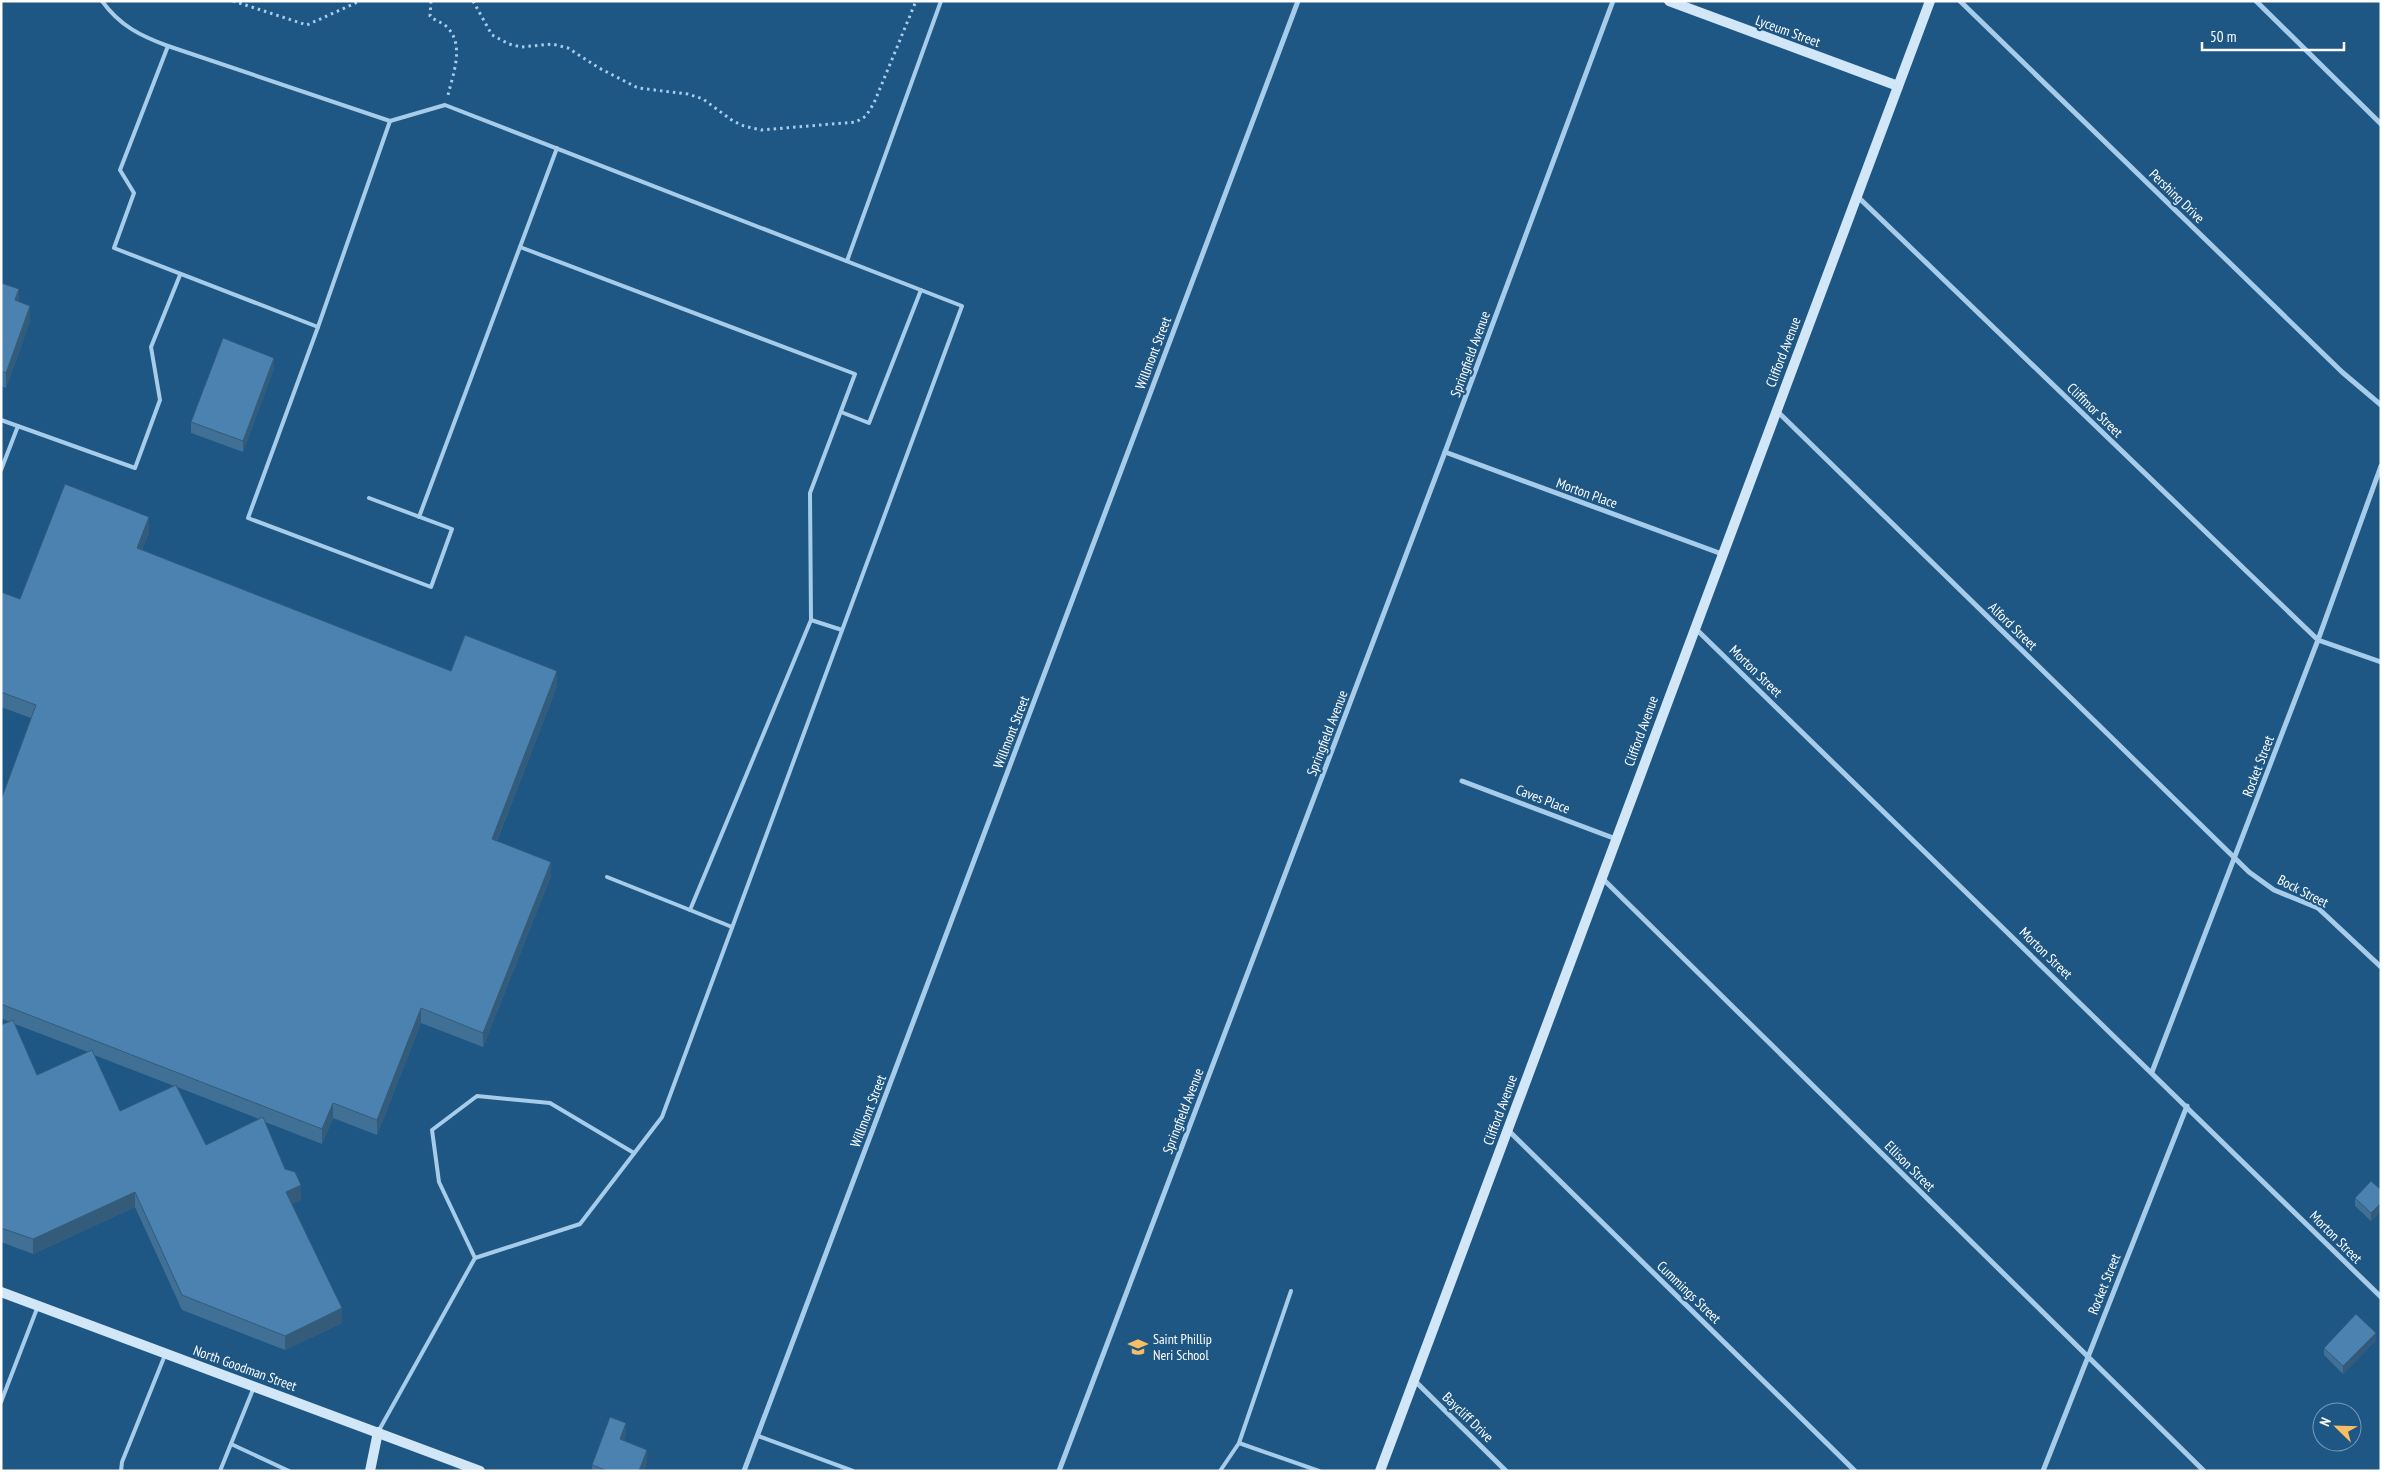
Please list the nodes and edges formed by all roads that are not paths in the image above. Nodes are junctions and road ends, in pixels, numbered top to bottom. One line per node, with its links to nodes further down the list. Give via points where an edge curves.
1 (102, 1): 9 (lane, via 118,21 133,32)
2 (941, 1): 16 (lane)
3 (1298, 1): 59 (street, Willmont Street)
4 (1613, 1): 25 (street, Springfield Avenue)
5 (1669, 1): 10 (main road, Lyceum Street)
6 (1930, 1): 10 (main road, Clifford Avenue)
7 (1960, 1): 20 (street, Pershing Drive, via 2342,372)
8 (2256, 1): 12 (street)
9 (168, 46): 11 (lane); 17 (lane, via 120,170 134,193 114,248)
10 (1898, 86): 14 (main road, Clifford Avenue)
11 (390, 121): 13 (lane, via 446,105); 19 (lane)
12 (2381, 124)
13 (557, 148): 15 (lane); 16 (lane)
14 (1857, 196): 21 (main road, Clifford Avenue); 34 (street, Cliffmor Street)
15 (520, 247): 22 (lane, via 855,374); 29 (lane)
16 (847, 261): 18 (lane)
17 (180, 275): 19 (lane); 24 (lane, via 151,348 160,400 135,468)
18 (921, 290): 22 (lane, via 869,423); 33 (lane, via 962,306)
19 (318, 327): 29 (lane, via 248,518 431,587 452,529)
20 (2381, 405)
21 (1776, 410): 30 (main road, Clifford Avenue); 38 (street, Alford Street)
22 (841, 412): 31 (lane, via 810,493)
23 (1, 420): 24 (lane)
24 (18, 426): 27 (lane)
25 (1445, 452): 30 (street, Morton Place); 69 (street, Springfield Avenue)
26 (2381, 466): 34 (street, Rocket Street)
27 (1, 470)
28 (369, 498): 29 (lane)
29 (419, 517)
30 (1722, 554): 32 (main road, Clifford Avenue)
31 (811, 620): 33 (lane); 41 (lane)
32 (1694, 627): 37 (main road, Clifford Avenue); 44 (street, Morton Street)
33 (842, 630): 42 (lane)
34 (2318, 640): 35 (street); 38 (street, Rocket Street)
35 (2381, 662)
36 (1462, 781): 37 (street, Caves Place)
37 (1616, 839): 40 (main road, Clifford Avenue)
38 (2234, 858): 43 (street, Bock Street, via 2261,882 2318,908); 44 (street, Rocket Street)
39 (607, 877): 41 (lane)
40 (1601, 878): 46 (main road, Clifford Avenue); 54 (street, Ellison Street)
41 (690, 910): 42 (lane)
42 (732, 927): 47 (lane, via 662,1117)
43 (2381, 967)
44 (2152, 1072): 45 (street, Morton Street)
45 (2187, 1106): 51 (street, Morton Street); 54 (street, Rocket Street)
46 (1508, 1130): 55 (main road, Clifford Avenue); 74 (street, Cummings Street)
47 (634, 1153): 48 (lane, via 580,1224); 48 (lane, via 550,1103 477,1096 432,1130 439,1182)
48 (475, 1258): 58 (lane)
49 (1291, 1291): 60 (lane)
50 (1, 1292): 52 (main road, North Goodman Street)
51 (2381, 1297)
52 (38, 1306): 53 (main road, North Goodman Street); 57 (lane)
53 (166, 1353): 56 (main road, North Goodman Street); 62 (lane, via 122,1462)
54 (2088, 1357): 75 (street, Rocket Street); 76 (street, Ellison Street)
55 (1414, 1380): 72 (main road, Clifford Avenue); 73 (street, Baycliff Drive)
56 (255, 1386): 58 (main road, North Goodman Street); 61 (lane)
57 (1, 1402)
58 (378, 1432): 65 (main road); 66 (main road, North Goodman Street)
59 (758, 1436): 67 (street, Willmont Street); 68 (lane)
60 (1239, 1442): 70 (lane); 71 (lane)
61 (231, 1444): 63 (lane); 64 (lane)
62 (122, 1471)
63 (220, 1471)
64 (289, 1471)
65 (370, 1471)
66 (480, 1471)
67 (744, 1471)
68 (853, 1471)
69 (1059, 1471)
70 (1220, 1471)
71 (1319, 1471)
72 (1380, 1471)
73 (1506, 1471)
74 (1855, 1471)
75 (2043, 1471)
76 (2204, 1471)

